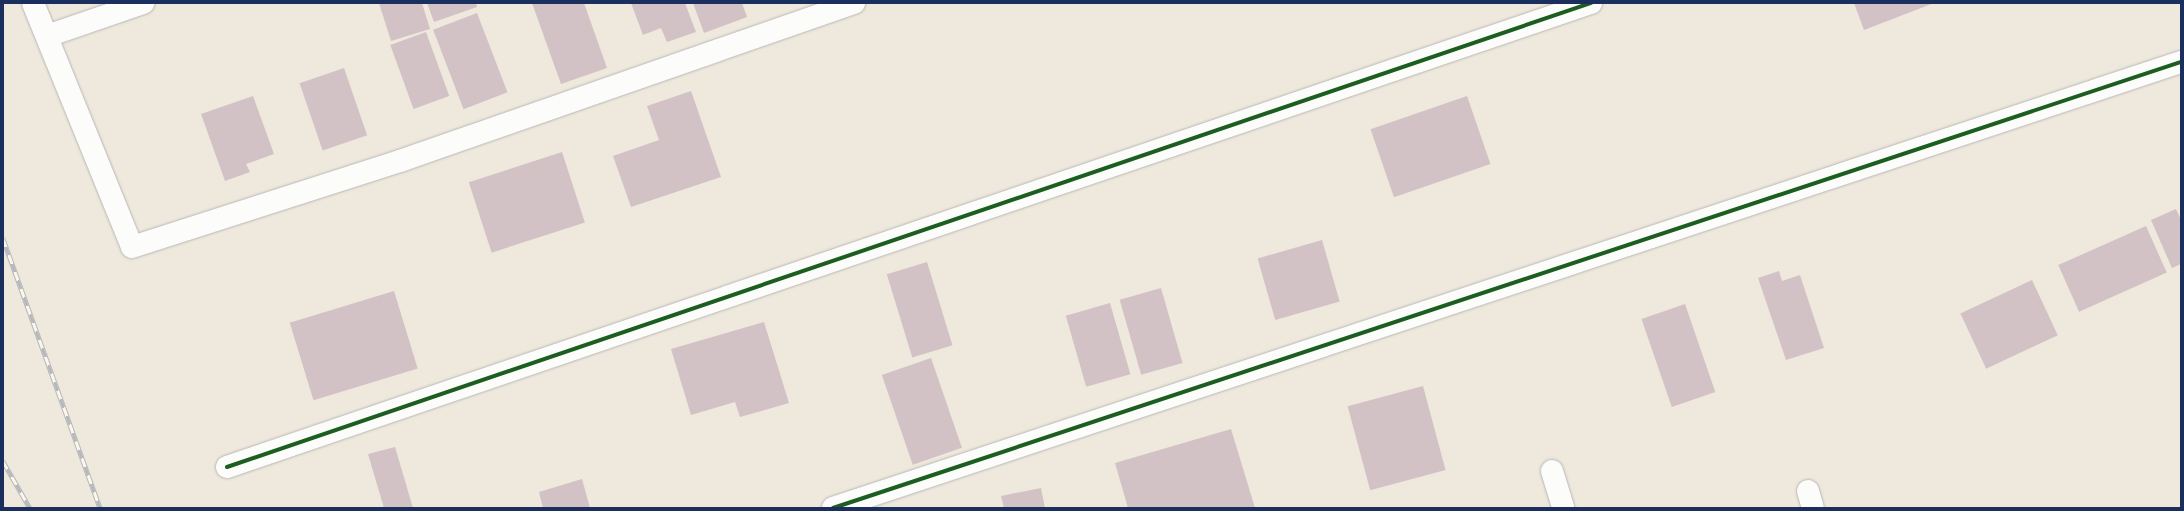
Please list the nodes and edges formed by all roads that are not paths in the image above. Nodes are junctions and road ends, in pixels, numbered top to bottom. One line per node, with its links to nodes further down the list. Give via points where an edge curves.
1 (33, 3): 5 (street)
2 (143, 3): 5 (street)
3 (854, 3): 5 (street, via 400,161 132,247)
4 (1591, 3): 7 (street)
5 (47, 36)
6 (2181, 62): 9 (street)
7 (227, 467)
8 (1552, 471): 10 (street)
9 (833, 508)
10 (1563, 508)

